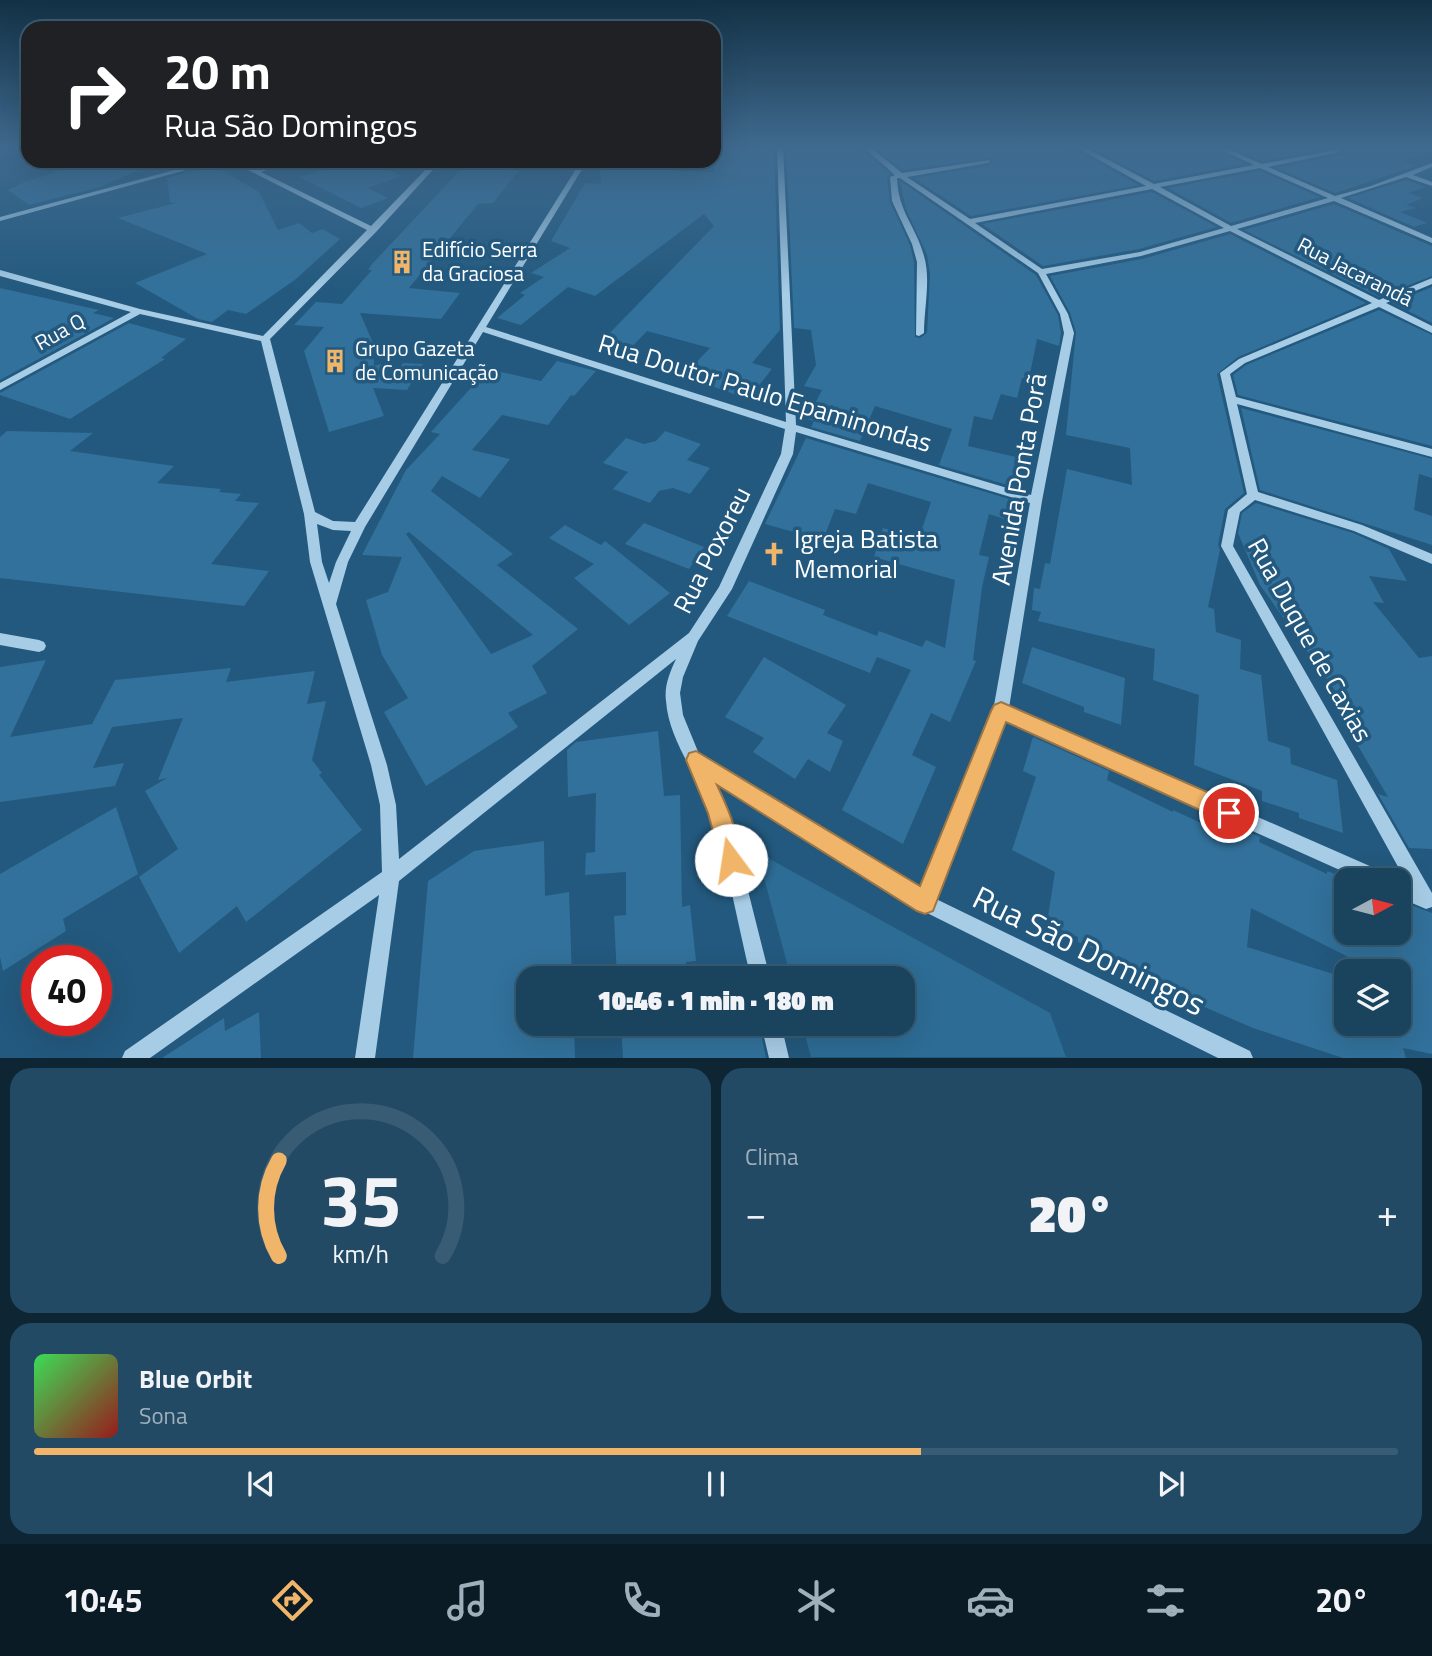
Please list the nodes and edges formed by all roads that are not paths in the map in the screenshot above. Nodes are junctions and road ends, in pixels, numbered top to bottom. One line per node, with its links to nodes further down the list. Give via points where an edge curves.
1 (88, 195): 13 (street)
2 (306, 195): 16 (street)
3 (406, 195): 16 (street)
4 (563, 195): 23 (street)
5 (782, 195): 29 (street, Rua Poxoreu)
6 (894, 195): 25 (street, via 898,214 921,256)
7 (930, 195): 14 (street, Avenida Ponta Porã)
8 (1106, 195): 14 (street)
9 (1171, 195): 15 (street, Rua Jacarandá)
10 (1329, 195): 12 (street)
11 (1343, 195): 12 (street)
12 (1335, 198): 15 (street); 17 (street)
13 (0, 219)
14 (968, 222): 18 (street, Avenida Ponta Porã)
15 (1230, 228): 18 (street, via 1141,254); 21 (street, Rua Jacarandá)
16 (373, 230): 26 (street)
17 (1432, 241)
18 (1041, 272): 32 (street, Avenida Ponta Porã, via 1069,333)
19 (0, 273): 22 (street)
20 (1432, 281): 21 (street)
21 (1377, 303): 24 (street, Rua Jacarandá); 28 (street, via 1242,361 1225,373)
22 (139, 311): 26 (street); 27 (street, Rua Q)
23 (480, 328): 29 (street, Rua Doutor Paulo Epaminondas); 34 (street)
24 (1432, 330)
25 (919, 333)
26 (265, 339): 33 (street)
27 (0, 387)
28 (1232, 399): 30 (street); 31 (street)
29 (791, 427): 32 (street, Rua Doutor Paulo Epaminondas); 37 (street, Rua Poxoreu, via 787,454 725,589)
30 (1432, 453)
31 (1253, 495): 35 (street, via 1358,528); 45 (street, Rua Duque de Caxias, via 1234,510 1227,546)
32 (1037, 501): 40 (street, Avenida Ponta Porã)
33 (310, 514): 34 (street, via 323,524); 36 (street, via 316,562)
34 (359, 526): 36 (street)
35 (1432, 559)
36 (330, 603): 43 (street, via 385,792)
37 (694, 637): 41 (street, via 675,678 673,699 679,726); 43 (street, Rua Poxoreu)
38 (0, 639): 39 (street)
39 (39, 646)
40 (1001, 711): 42 (street); 46 (street, Avenida Ponta Porã)
41 (696, 760): 46 (street, Rua São Domingos); 47 (street, via 719,813)
42 (1355, 868)
43 (391, 876): 49 (street, Rua Poxoreu); 50 (street)
44 (1411, 893): 45 (street)
45 (1429, 901)
46 (925, 903): 52 (street, Rua São Domingos)
47 (757, 966)
48 (774, 1036): 51 (street)
49 (132, 1058)
50 (365, 1058)
51 (779, 1058)
52 (1243, 1058)

